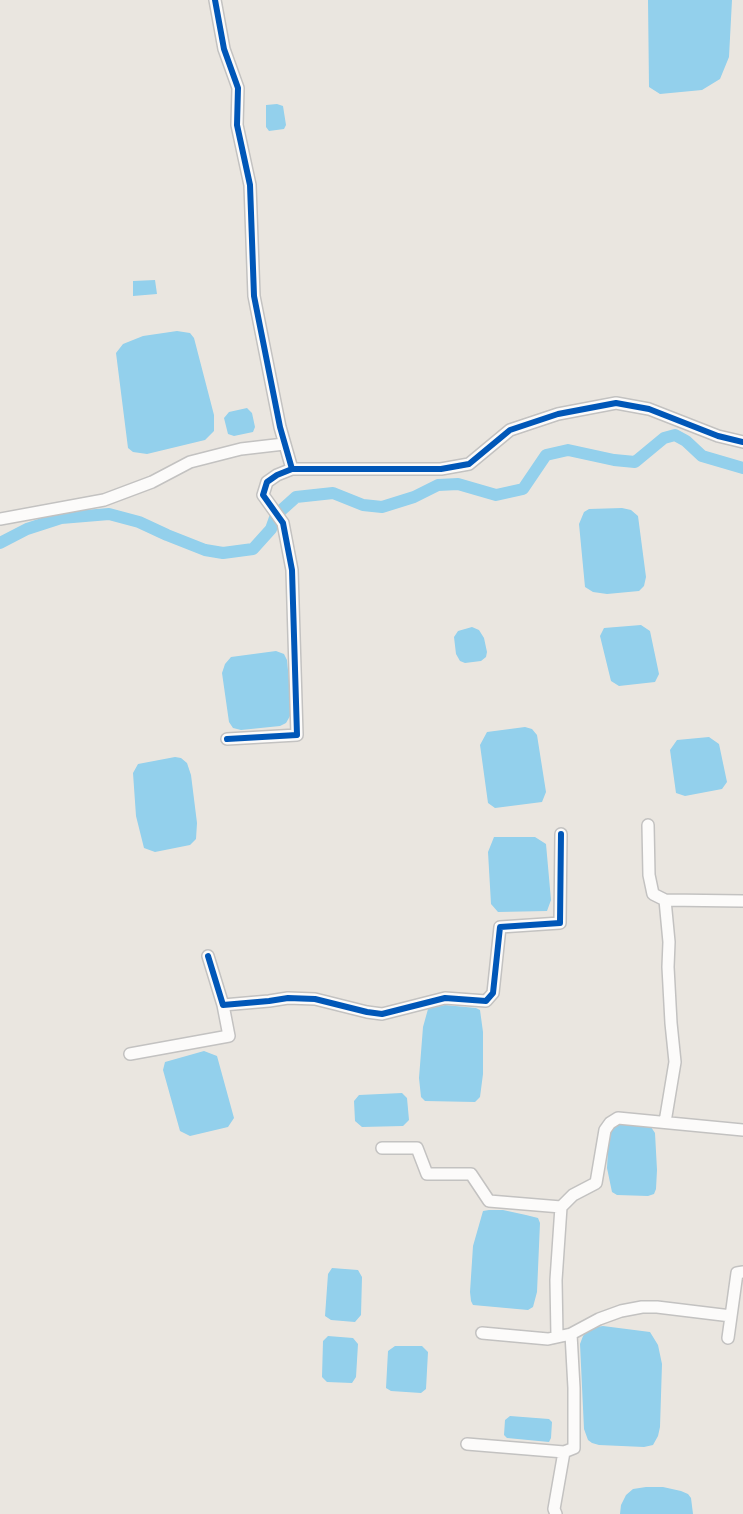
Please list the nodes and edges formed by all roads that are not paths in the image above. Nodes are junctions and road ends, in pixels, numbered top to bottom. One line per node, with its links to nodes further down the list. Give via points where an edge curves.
1 (215, 0): 3 (street, via 224,50 238,88 237,125 250,185 254,296)
2 (743, 442): 4 (street, via 718,436 649,409 616,403 558,414 510,430 469,464 441,469)
3 (284, 444): 4 (street); 5 (street, via 241,449 190,462 152,482 104,500)
4 (292, 469): 6 (street, via 267,482 263,495 283,524 292,570 297,734)
5 (0, 519)
6 (227, 739)
7 (648, 825): 9 (street, via 648,875 653,894)
8 (561, 834): 12 (street, via 560,923 500,927 493,993 486,1001 445,998 382,1014 315,999 288,998)
9 (664, 900): 10 (street); 14 (street, via 675,1062)
10 (743, 901)
11 (208, 956): 12 (street)
12 (223, 1005): 13 (street, via 229,1036)
13 (130, 1054)
14 (665, 1122): 15 (street); 17 (street, via 618,1118 610,1123 605,1130 596,1183 573,1195)
15 (743, 1130)
16 (382, 1148): 17 (street, via 417,1148 427,1174 471,1174 489,1201)
17 (561, 1207): 22 (street, via 556,1280)
18 (743, 1272): 19 (street, via 737,1273)
19 (731, 1316): 21 (street, via 642,1307 599,1319); 23 (street)
20 (482, 1333): 22 (street)
21 (571, 1334): 22 (street); 25 (street, via 574,1448)
22 (557, 1337)
23 (728, 1338)
24 (467, 1444): 25 (street)
25 (564, 1452): 26 (street, via 554,1509)
26 (556, 1514)

